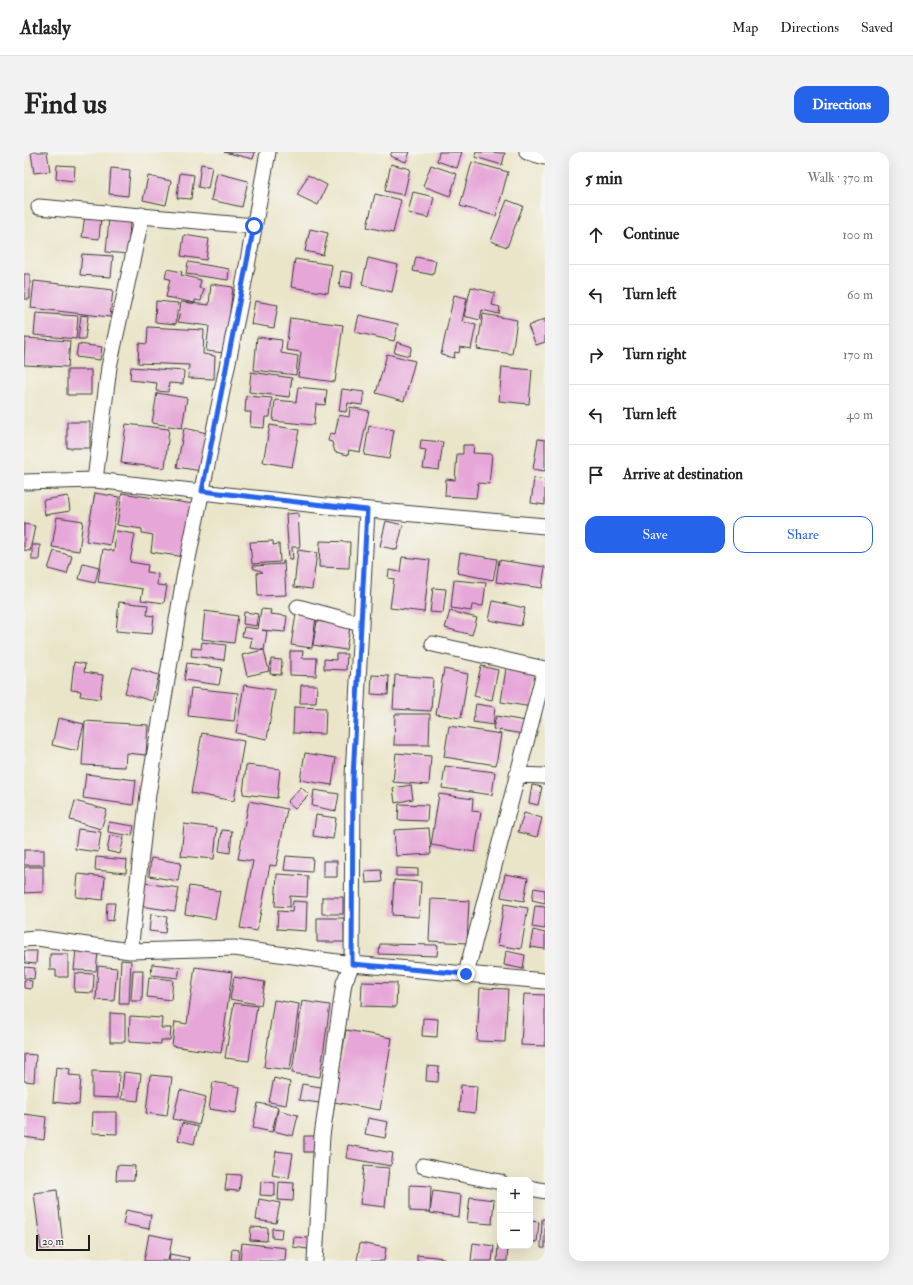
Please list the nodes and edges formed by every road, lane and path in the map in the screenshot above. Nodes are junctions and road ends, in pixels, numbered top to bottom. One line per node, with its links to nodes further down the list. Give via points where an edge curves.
1 (268, 152): 6 (street)
2 (526, 152): 3 (street)
3 (545, 157)
4 (39, 207): 5 (street)
5 (142, 215): 6 (street); 7 (street, via 109,368)
6 (254, 226): 9 (street)
7 (95, 480): 8 (street); 9 (street)
8 (24, 482)
9 (202, 491): 10 (street); 19 (street, via 184,578 148,794)
10 (367, 510): 11 (street); 13 (street)
11 (545, 526)
12 (298, 607): 13 (street)
13 (361, 624): 20 (street, via 353,777)
14 (433, 644): 15 (street)
15 (545, 669): 16 (street)
16 (516, 776): 17 (street); 21 (street)
17 (545, 776)
18 (24, 939): 19 (street, via 37,938)
19 (130, 951): 20 (street, via 234,948)
20 (352, 964): 21 (street); 27 (street, via 344,983 322,1136)
21 (466, 974): 22 (street)
22 (545, 981)
23 (423, 1166): 24 (street)
24 (497, 1181)
25 (533, 1189): 26 (street)
26 (545, 1191)
27 (316, 1261)

